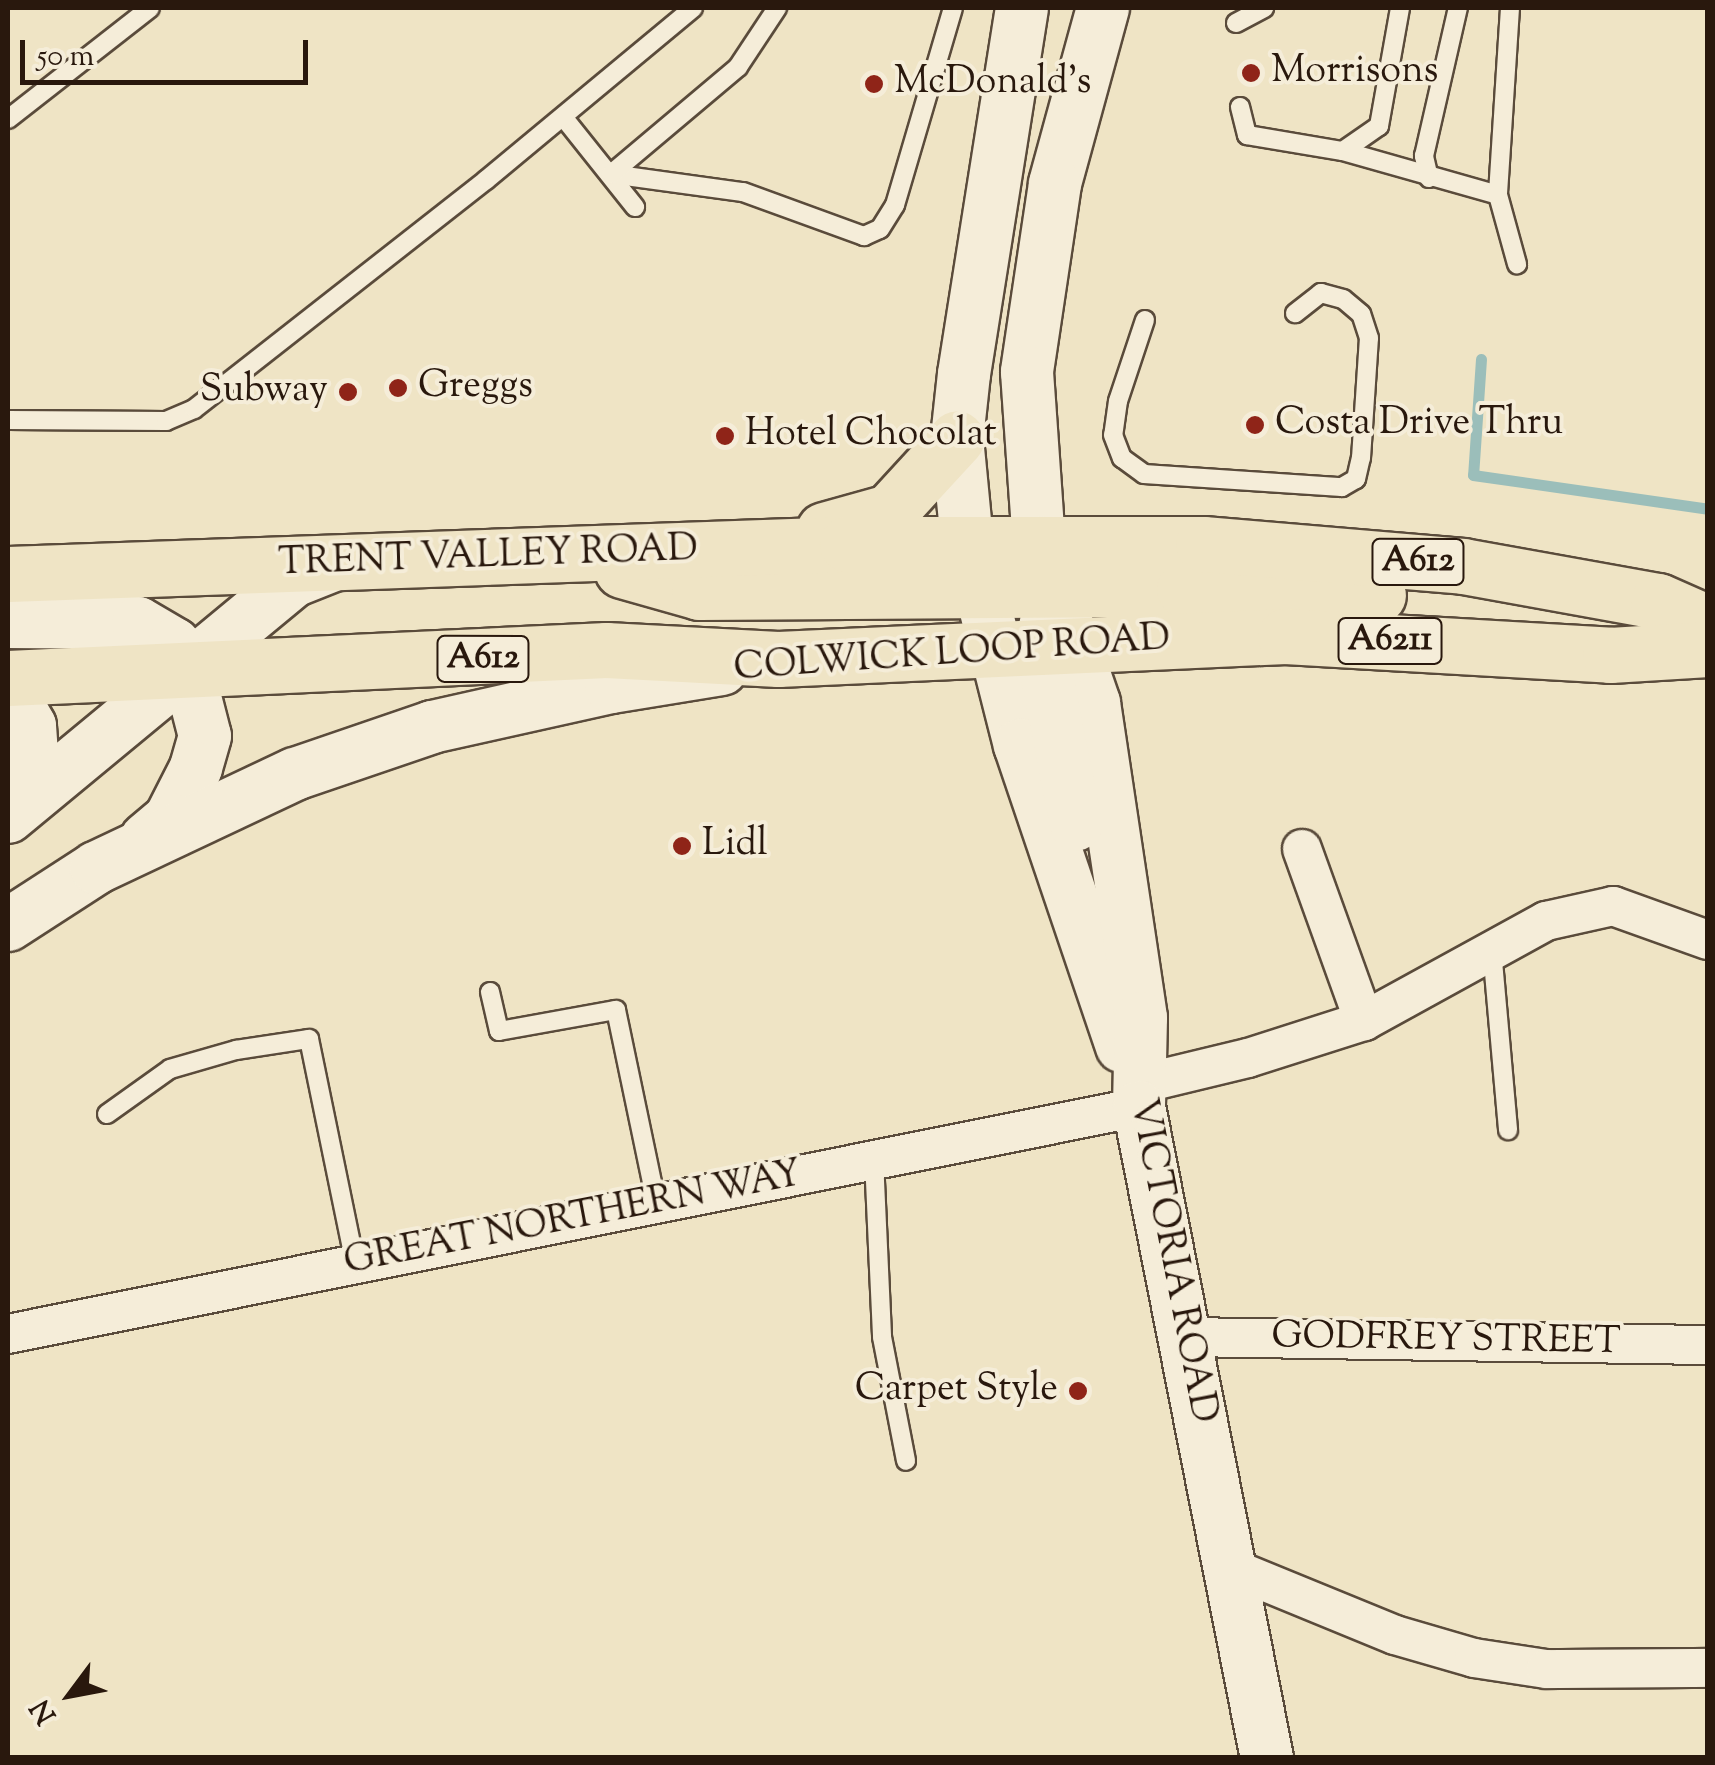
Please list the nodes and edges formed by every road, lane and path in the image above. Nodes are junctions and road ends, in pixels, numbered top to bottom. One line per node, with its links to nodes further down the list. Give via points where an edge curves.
1 (150, 8): 14 (lane)
2 (694, 8): 13 (lane)
3 (777, 8): 16 (lane, via 738,66)
4 (954, 8): 16 (lane, via 895,205 880,228 864,236 743,192)
5 (1022, 8): 24 (street)
6 (1103, 8): 28 (street, via 1056,184 1027,372)
7 (1264, 8): 11 (lane)
8 (1400, 8): 15 (lane, via 1379,126)
9 (1458, 8): 17 (lane, via 1424,156)
10 (1510, 8): 18 (lane)
11 (1236, 23)
12 (1240, 107): 15 (lane, via 1246,135)
13 (564, 118): 16 (lane); 23 (lane, via 194,410 166,421)
14 (8, 119)
15 (1343, 150): 17 (lane)
16 (611, 174): 19 (lane)
17 (1429, 178): 18 (lane)
18 (1498, 195): 20 (lane)
19 (635, 207)
20 (1518, 264)
21 (1295, 313): 22 (lane, via 1322,293 1343,299 1361,314 1369,338 1361,458 1356,479 1342,487 1144,474 1122,458 1113,435 1118,401)
22 (1145, 320)
23 (8, 420)
24 (957, 438): 25 (main road, via 889,512); 29 (street)
25 (758, 548): 26 (main road, TRENT VALLEY ROAD / A612); 29 (main road, TRENT VALLEY ROAD / A612)
26 (572, 556): 27 (main road, TRENT VALLEY ROAD / A612); 29 (main road, via 699,592)
27 (336, 564): 30 (main road, TRENT VALLEY ROAD / A612); 37 (street, via 293,581)
28 (1046, 566): 29 (main road, A612); 32 (main road, A612, via 1121,543 1463,566 1658,601); 33 (main road, via 1474,602); 34 (street)
29 (975, 568): 34 (street)
30 (8, 574)
31 (8, 622): 37 (street, via 138,622 174,644)
32 (1708, 623)
33 (1708, 638)
34 (1036, 646): 35 (main road, COLWICK LOOP ROAD / A6211, via 1285,636 1610,656); 36 (main road, COLWICK LOOP ROAD / A6211); 49 (street, via 1077,817 1070,897); 49 (street, VICTORIA ROAD, via 1094,703 1141,1018)
35 (1708, 649)
36 (778, 659): 37 (main road, A612, via 606,650); 43 (street, COLWICK LOOP ROAD, via 432,727 296,774)
37 (188, 670): 38 (main road, A612); 41 (street); 43 (street, via 205,736 196,768 170,819)
38 (8, 678)
39 (8, 688): 40 (street, via 30,726 32,757)
40 (8, 802)
41 (8, 817)
42 (1302, 849): 48 (street)
43 (130, 852): 44 (street, COLWICK LOOP ROAD)
44 (8, 924)
45 (1708, 940): 46 (street, GREAT NORTHERN WAY, via 1614,906 1546,921)
46 (1492, 950): 48 (street, GREAT NORTHERN WAY); 51 (lane)
47 (490, 992): 53 (lane, via 499,1031 616,1010)
48 (1364, 1021): 49 (street, GREAT NORTHERN WAY)
49 (1138, 1096): 52 (street, GREAT NORTHERN WAY); 56 (street, VICTORIA ROAD)
50 (107, 1114): 54 (lane, via 170,1069 309,1039)
51 (1508, 1130)
52 (874, 1159): 53 (street, GREAT NORTHERN WAY); 58 (lane, via 882,1337)
53 (656, 1202): 54 (street, GREAT NORTHERN WAY)
54 (356, 1263): 55 (street, GREAT NORTHERN WAY)
55 (8, 1334)
56 (1185, 1337): 57 (street, GODFREY STREET); 59 (street, VICTORIA ROAD)
57 (1708, 1345)
58 (906, 1460)
59 (1230, 1567): 60 (street, via 1395,1635 1474,1658 1546,1668); 61 (street, VICTORIA ROAD)
60 (1708, 1668)
61 (1267, 1758)

